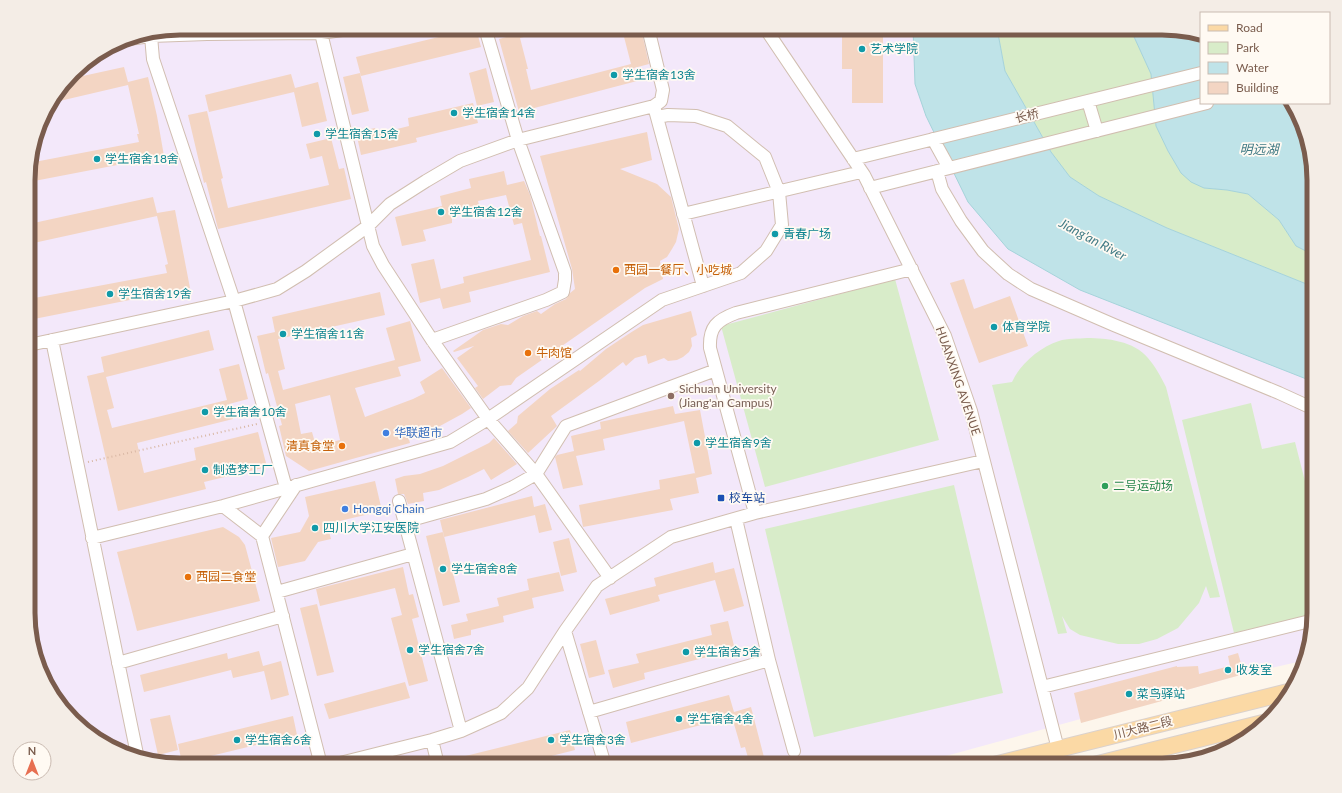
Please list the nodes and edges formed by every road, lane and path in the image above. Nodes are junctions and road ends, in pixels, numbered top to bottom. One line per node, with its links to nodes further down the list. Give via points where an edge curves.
1 (166, 35): 2 (street)
2 (179, 35)
3 (321, 35): 21 (street)
4 (487, 35): 14 (street)
5 (650, 35): 11 (street, via 663,90 661,101)
6 (769, 35): 15 (street, HUANXING AVENUE)
7 (151, 38): 24 (street, via 153,59)
8 (1200, 73): 9 (street, 长桥)
9 (1088, 101): 12 (street); 13 (street, 长桥)
10 (1203, 104): 12 (street)
11 (655, 111): 14 (street); 19 (street, via 668,115 696,116 727,126 765,157); 20 (street)
12 (1097, 131): 16 (street)
13 (935, 139): 15 (street, 长桥); 16 (street)
14 (518, 140): 21 (street, via 460,161 390,204); 26 (street, via 565,272 563,292)
15 (853, 160): 17 (street, HUANXING AVENUE)
16 (945, 169): 18 (street); 29 (street, via 942,189 961,221 983,251 1008,274 1031,289 1114,326)
17 (861, 172): 18 (street, HUANXING AVENUE); 19 (street)
18 (870, 188): 22 (street, HUANXING AVENUE)
19 (779, 192): 20 (street); 23 (street, via 782,225 766,251 741,273)
20 (683, 214): 23 (street)
21 (368, 226): 24 (street, via 277,289); 26 (street, via 373,246 383,265)
22 (912, 269): 28 (street, via 725,317 714,325 710,338); 32 (street, HUANXING AVENUE, via 945,336 970,411)
23 (703, 286): 30 (street, via 662,300)
24 (234, 301): 25 (street); 31 (street)
25 (52, 340): 27 (street); 33 (street)
26 (432, 340): 30 (street)
27 (35, 344)
28 (716, 370): 34 (street, via 566,426); 38 (street)
29 (1307, 406)
30 (488, 418): 34 (street); 35 (street, via 450,442)
31 (268, 421): 33 (path); 35 (street)
32 (983, 461): 38 (street); 51 (street, HUANXING AVENUE)
33 (77, 465): 42 (street)
34 (536, 474): 40 (street, via 513,488 486,499); 44 (street)
35 (291, 487): 37 (street); 41 (street)
36 (398, 501): 40 (street)
37 (223, 506): 41 (street); 42 (street)
38 (755, 513): 39 (street)
39 (736, 519): 44 (street, via 671,537); 49 (street)
40 (404, 522): 43 (street)
41 (262, 536): 45 (street)
42 (92, 538): 50 (street)
43 (413, 554): 45 (street); 55 (street)
44 (610, 578): 48 (street, via 596,586)
45 (277, 592): 46 (street)
46 (283, 616): 50 (street); 60 (street)
47 (1307, 622): 51 (street)
48 (565, 632): 53 (street); 55 (street, via 528,688 501,714)
49 (769, 660): 53 (street); 59 (street)
50 (118, 663): 58 (street)
51 (1042, 687): 57 (street, HUANXING AVENUE)
52 (1284, 693): 57 (main road, 川大路二段)
53 (589, 712): 63 (street)
54 (1254, 725): 65 (main road, 川大路二段)
55 (461, 731): 56 (street)
56 (432, 740): 61 (street); 62 (street)
57 (1058, 748): 64 (main road, 川大路二段)
58 (136, 751)
59 (794, 751)
60 (319, 758)
61 (360, 758)
62 (436, 758)
63 (603, 758)
64 (1020, 758)
65 (1122, 758)

